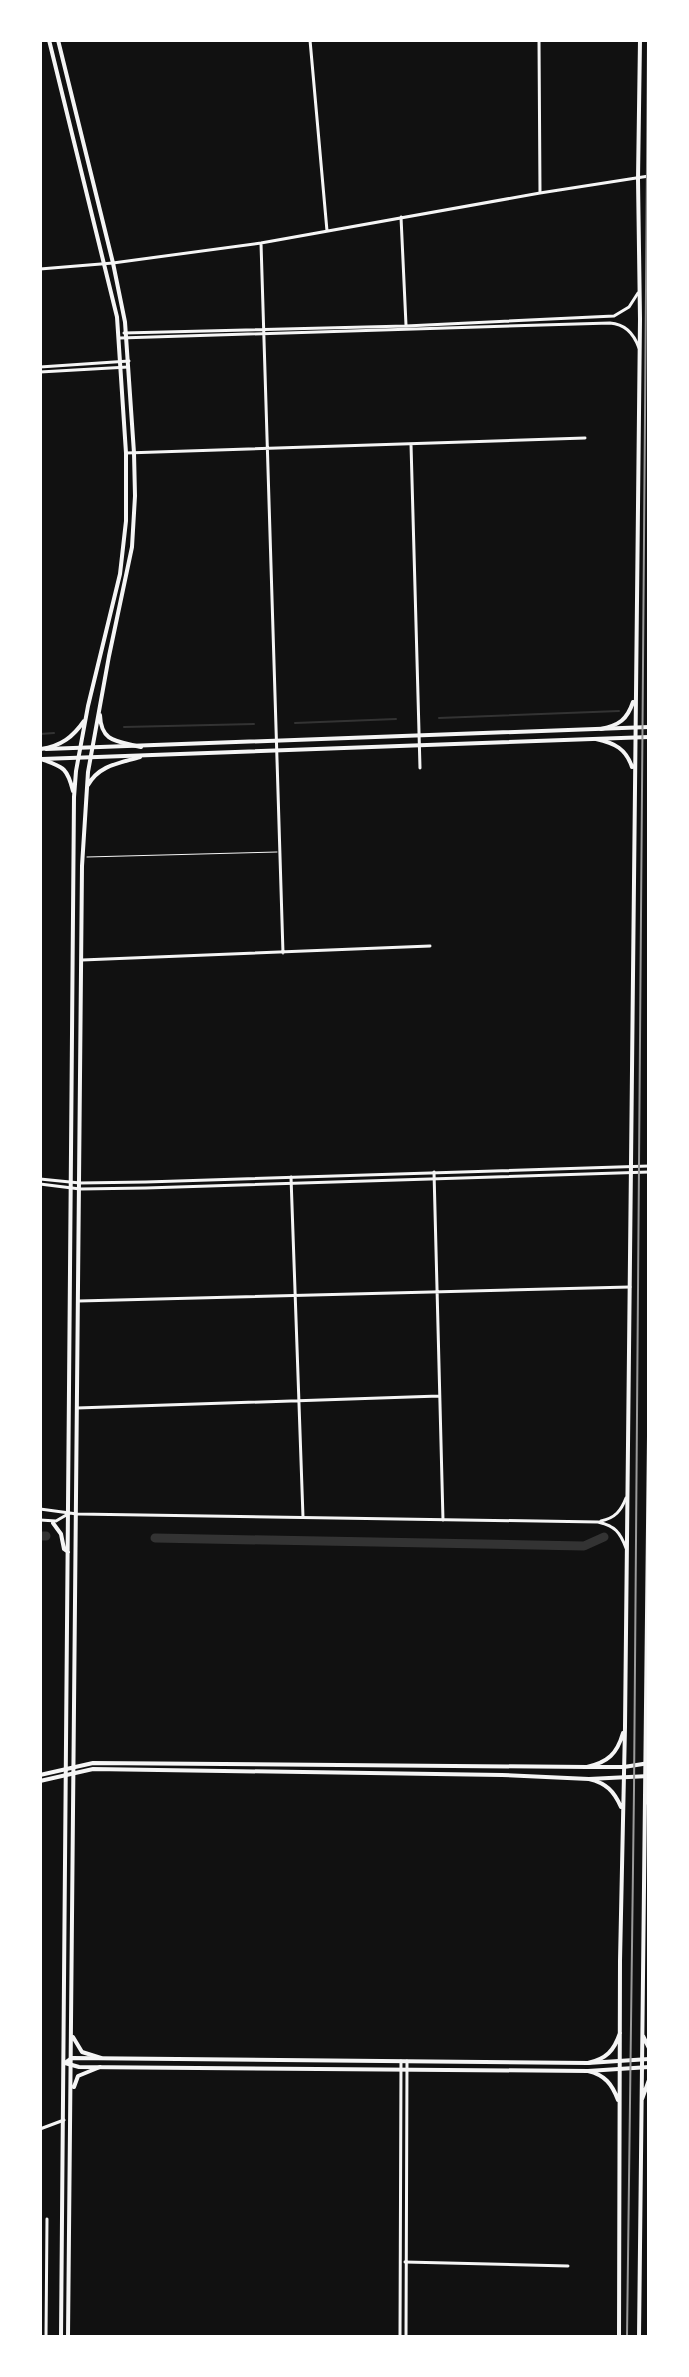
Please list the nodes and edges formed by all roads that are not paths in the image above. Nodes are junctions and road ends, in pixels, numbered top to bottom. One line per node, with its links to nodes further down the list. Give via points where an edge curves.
1 (49, 40): 13 (main road)
2 (58, 40): 12 (main road)
3 (310, 40): 10 (street)
4 (539, 40): 8 (street)
5 (640, 40): 7 (main road)
6 (649, 176): 7 (street)
7 (638, 179): 8 (street); 15 (main road)
8 (540, 193): 9 (street)
9 (401, 217): 10 (street); 16 (street)
10 (327, 231): 11 (street)
11 (261, 243): 12 (street); 17 (street)
12 (113, 263): 13 (street); 19 (main road)
13 (105, 264): 14 (street); 18 (main road)
14 (40, 269)
15 (640, 290): 16 (street, via 629,307 614,316); 20 (main road)
16 (406, 327): 17 (street); 20 (street, via 615,323 628,329)
17 (263, 331): 19 (street); 26 (street)
18 (119, 336): 19 (street); 22 (main road)
19 (128, 336): 21 (main road)
20 (640, 352): 29 (main road)
21 (130, 364): 22 (street); 28 (main road)
22 (122, 365): 23 (street); 27 (main road)
23 (40, 370)
24 (585, 438): 25 (street)
25 (411, 444): 26 (street); 35 (street)
26 (266, 448): 28 (street); 39 (street)
27 (126, 453): 28 (street); 31 (main road, via 120,574)
28 (134, 453): 30 (main road, via 132,547)
29 (635, 692): 33 (main road); 34 (main road, via 625,719)
30 (99, 708): 41 (main road, via 105,735); 44 (main road)
31 (86, 719): 42 (main road, via 70,738); 43 (main road)
32 (649, 727): 33 (main road)
33 (635, 728): 34 (main road); 36 (main road)
34 (601, 729): 35 (main road)
35 (419, 736): 39 (main road); 40 (street)
36 (635, 737): 37 (main road); 38 (main road); 51 (main road)
37 (649, 737)
38 (596, 739): 40 (main road); 51 (main road, via 625,751)
39 (276, 741): 41 (main road); 45 (street)
40 (419, 745): 45 (main road); 50 (street)
41 (141, 747): 44 (main road)
42 (40, 749): 43 (main road)
43 (80, 749): 44 (main road); 49 (main road)
44 (92, 749): 47 (main road)
45 (276, 750): 46 (main road); 54 (street)
46 (140, 757): 47 (main road); 52 (main road, via 104,768)
47 (91, 758): 49 (main road); 52 (main road)
48 (40, 759): 49 (main road); 53 (main road, via 67,771)
49 (78, 759): 53 (main road)
50 (420, 768)
51 (634, 773): 59 (main road)
52 (87, 787): 55 (main road)
53 (74, 797): 64 (main road)
54 (280, 852): 55 (lane); 57 (street)
55 (83, 856): 58 (main road)
56 (430, 946): 57 (street)
57 (283, 953): 58 (street)
58 (82, 960): 65 (main road)
59 (632, 1169): 60 (street); 61 (street); 66 (main road)
60 (649, 1169)
61 (434, 1175): 62 (street); 67 (street)
62 (291, 1179): 65 (street); 68 (street)
63 (40, 1181): 64 (street)
64 (72, 1185): 65 (street); 76 (main road)
65 (80, 1186): 69 (main road)
66 (630, 1287): 67 (street); 74 (main road)
67 (438, 1291): 68 (street); 70 (street)
68 (295, 1295): 69 (street); 71 (street)
69 (79, 1301): 72 (main road)
70 (439, 1396): 71 (street); 81 (street)
71 (299, 1401): 72 (street); 79 (street)
72 (77, 1408): 77 (main road)
73 (649, 1436): 78 (main road)
74 (627, 1495): 82 (street, via 619,1512); 84 (main road)
75 (40, 1509): 76 (street)
76 (68, 1514): 77 (street); 80 (street, via 56,1521); 85 (main road)
77 (77, 1514): 79 (street); 91 (main road)
78 (648, 1516): 86 (main road)
79 (303, 1518): 81 (street)
80 (40, 1520)
81 (443, 1520): 82 (street)
82 (598, 1522): 84 (street, via 618,1530)
83 (53, 1523): 85 (main road)
84 (626, 1549): 87 (main road)
85 (68, 1552): 94 (main road)
86 (648, 1565): 88 (main road)
87 (625, 1727): 92 (main road, via 614,1754); 93 (main road)
88 (645, 1730): 89 (main road); 90 (main road)
89 (649, 1744)
90 (647, 1764): 93 (main road); 98 (main road)
91 (73, 1766): 92 (main road); 94 (main road); 95 (main road)
92 (587, 1767): 93 (main road)
93 (624, 1767): 100 (main road)
94 (67, 1768): 96 (main road); 97 (main road)
95 (74, 1773): 97 (main road); 99 (main road, via 93,1769); 107 (main road)
96 (40, 1775)
97 (66, 1775): 101 (main road); 115 (main road)
98 (647, 1776): 100 (main road); 103 (main road)
99 (589, 1779): 100 (main road); 104 (main road, via 607,1786)
100 (624, 1779): 104 (main road)
101 (40, 1781)
102 (649, 1795): 103 (main road)
103 (644, 1810): 106 (main road)
104 (623, 1812): 105 (main road)
105 (621, 2027): 114 (main road); 116 (main road, via 611,2052)
106 (641, 2029): 108 (main road); 112 (main road)
107 (72, 2034): 109 (main road); 110 (main road, via 82,2052)
108 (649, 2048)
109 (72, 2058): 110 (main road); 115 (main road); 117 (main road)
110 (101, 2058): 113 (main road)
111 (649, 2059): 112 (main road)
112 (641, 2060): 114 (main road); 121 (main road)
113 (404, 2061): 116 (main road); 120 (street)
114 (621, 2062): 116 (main road); 122 (main road)
115 (65, 2063): 117 (main road); 128 (main road)
116 (588, 2063)
117 (72, 2067): 118 (main road); 125 (main road)
118 (100, 2067): 120 (main road); 125 (main road, via 78,2076)
119 (649, 2067): 121 (main road)
120 (404, 2068): 123 (main road); 131 (street); 132 (street)
121 (641, 2069): 122 (main road); 126 (main road)
122 (621, 2070): 123 (main road); 127 (main road)
123 (588, 2071): 127 (main road, via 609,2081)
124 (649, 2080): 126 (main road)
125 (71, 2093): 136 (main road)
126 (641, 2105): 140 (main road)
127 (620, 2107): 139 (main road)
128 (64, 2120): 129 (street); 135 (main road)
129 (40, 2129)
130 (47, 2219): 134 (street)
131 (401, 2262): 132 (street); 137 (street)
132 (407, 2263): 133 (street); 138 (street)
133 (568, 2266)
134 (46, 2337)
135 (61, 2337)
136 (68, 2337)
137 (400, 2337)
138 (406, 2337)
139 (619, 2337)
140 (639, 2337)

